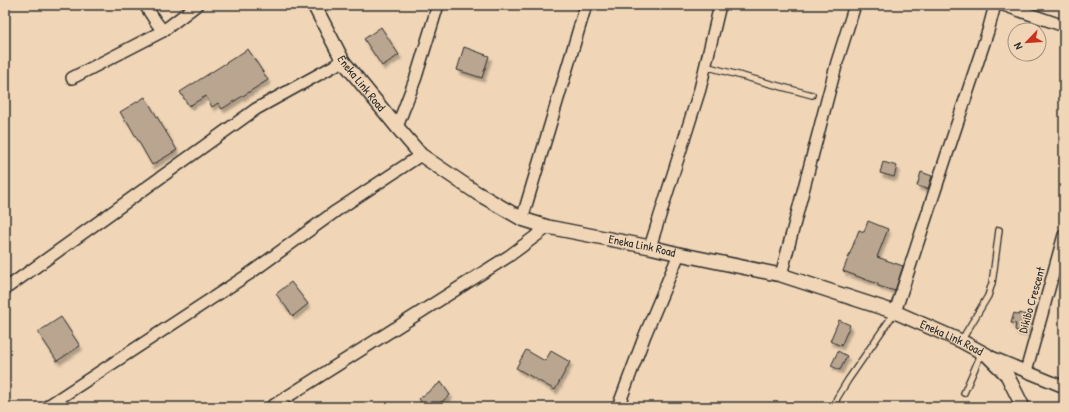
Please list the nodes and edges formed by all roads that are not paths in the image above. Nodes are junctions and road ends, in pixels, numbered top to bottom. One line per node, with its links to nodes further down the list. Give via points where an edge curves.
1 (145, 5): 11 (street)
2 (197, 5): 11 (street)
3 (314, 5): 12 (street, Eneka Link Road)
4 (438, 5): 16 (street, via 416,77)
5 (586, 5): 18 (street)
6 (720, 5): 13 (street)
7 (854, 5): 24 (street)
8 (995, 5): 26 (street)
9 (1003, 5): 10 (street)
10 (1064, 26)
11 (163, 31): 14 (street)
12 (343, 61): 16 (street, Eneka Link Road); 25 (street, via 256,110)
13 (705, 66): 15 (lane); 22 (street)
14 (72, 78)
15 (812, 95)
16 (397, 127): 17 (street, Eneka Link Road)
17 (421, 155): 18 (street, Eneka Link Road, via 477,193); 32 (street, via 336,211 249,274)
18 (522, 219): 19 (street, Eneka Link Road)
19 (548, 228): 22 (street, Eneka Link Road); 33 (street, via 509,256)
20 (1000, 230): 27 (lane, via 988,296)
21 (1064, 235): 29 (street, Dikibo Crescent)
22 (650, 247): 23 (street, Eneka Link Road)
23 (678, 254): 24 (street, Eneka Link Road); 34 (street)
24 (781, 275): 26 (street, Eneka Link Road)
25 (5, 289)
26 (895, 312): 27 (street, Eneka Link Road); 35 (lane, via 848,380)
27 (961, 341): 28 (street, Eneka Link Road)
28 (985, 354): 29 (street); 31 (lane); 36 (street, Eneka Link Road, via 1006,375)
29 (1026, 371): 30 (street)
30 (1064, 387)
31 (964, 393)
32 (46, 407)
33 (271, 407)
34 (618, 407)
35 (834, 407)
36 (1023, 407)

